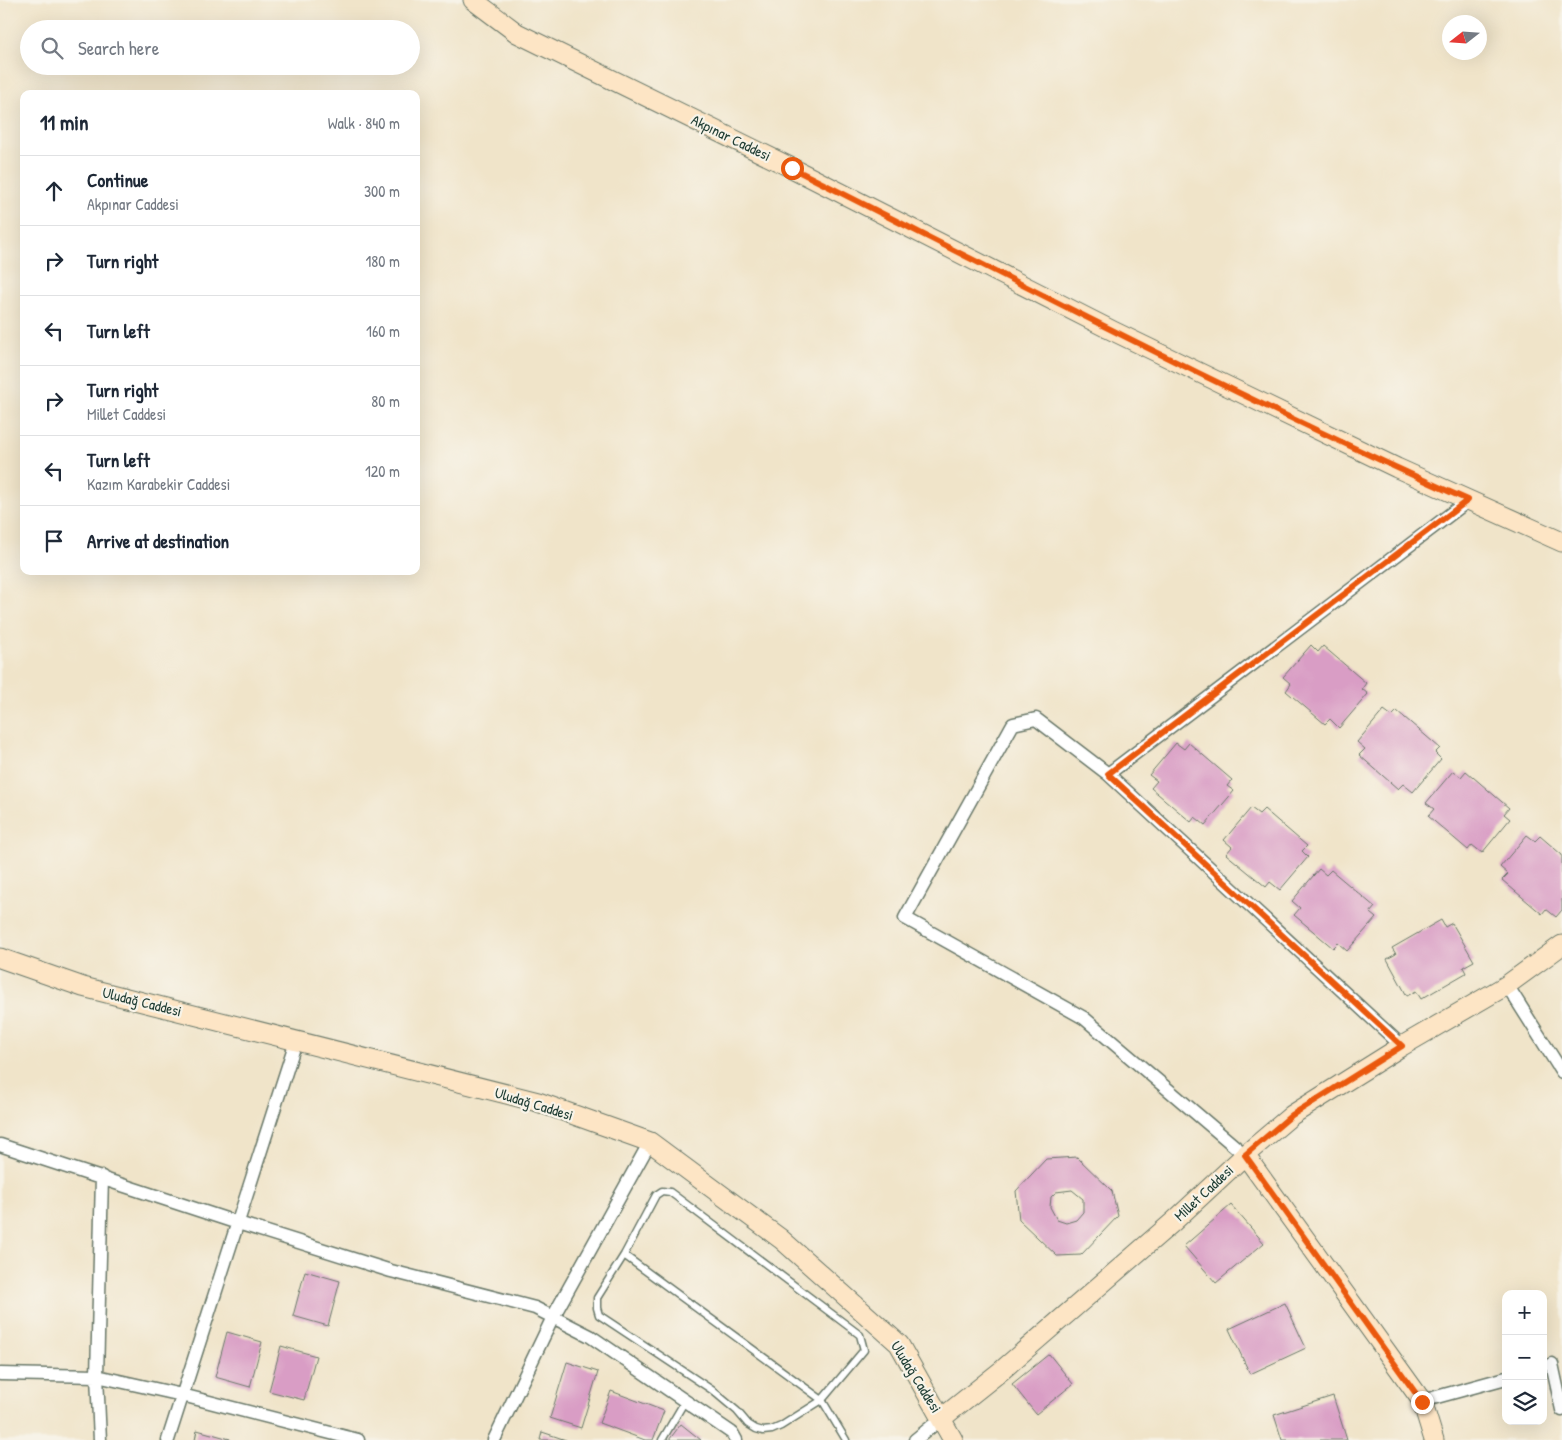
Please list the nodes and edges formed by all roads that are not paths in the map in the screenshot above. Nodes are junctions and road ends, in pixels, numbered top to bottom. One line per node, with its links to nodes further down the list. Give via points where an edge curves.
1 (473, 0): 2 (street, Akpınar Caddesi, via 517,33 1113,331)
2 (1468, 500): 3 (street, Akpınar Caddesi); 4 (street)
3 (1562, 542)
4 (1108, 774): 9 (street); 13 (street, via 1036,719 1013,724 905,918 1084,1018)
5 (1562, 945): 7 (street, Millet Caddesi)
6 (0, 958): 8 (street, Uludağ Caddesi, via 83,986)
7 (1507, 985): 9 (street, Millet Caddesi); 10 (street)
8 (296, 1041): 11 (street, Uludağ Caddesi, via 538,1102); 15 (street)
9 (1402, 1046): 13 (street, Millet Caddesi, via 1292,1115)
10 (1562, 1072)
11 (650, 1142): 17 (street); 27 (street, Uludağ Caddesi, via 781,1239 899,1344)
12 (0, 1145): 14 (street)
13 (1245, 1155): 25 (street); 27 (street, Millet Caddesi, via 1173,1222)
14 (102, 1177): 15 (street); 20 (street)
15 (238, 1223): 17 (street, via 390,1271 535,1308); 22 (street)
16 (624, 1255): 23 (lane); 23 (lane, via 597,1298 599,1315 712,1390 756,1429 772,1430); 23 (lane, via 656,1195 662,1191 670,1192 860,1335 864,1350)
17 (553, 1317): 24 (street, via 590,1336); 31 (street)
18 (1552, 1364): 26 (street)
19 (0, 1374): 20 (street)
20 (97, 1376): 22 (street); 28 (street)
21 (1502, 1379): 25 (street)
22 (182, 1395): 29 (street); 30 (street)
23 (822, 1400): 34 (lane)
24 (685, 1401): 32 (lane); 33 (street)
25 (1422, 1402): 37 (street)
26 (1562, 1410)
27 (942, 1418): 35 (street); 36 (street, Uludağ Caddesi)
28 (100, 1440)
29 (168, 1440)
30 (358, 1440)
31 (494, 1440)
32 (662, 1440)
33 (736, 1440)
34 (846, 1440)
35 (915, 1440)
36 (953, 1440)
37 (1434, 1440)

